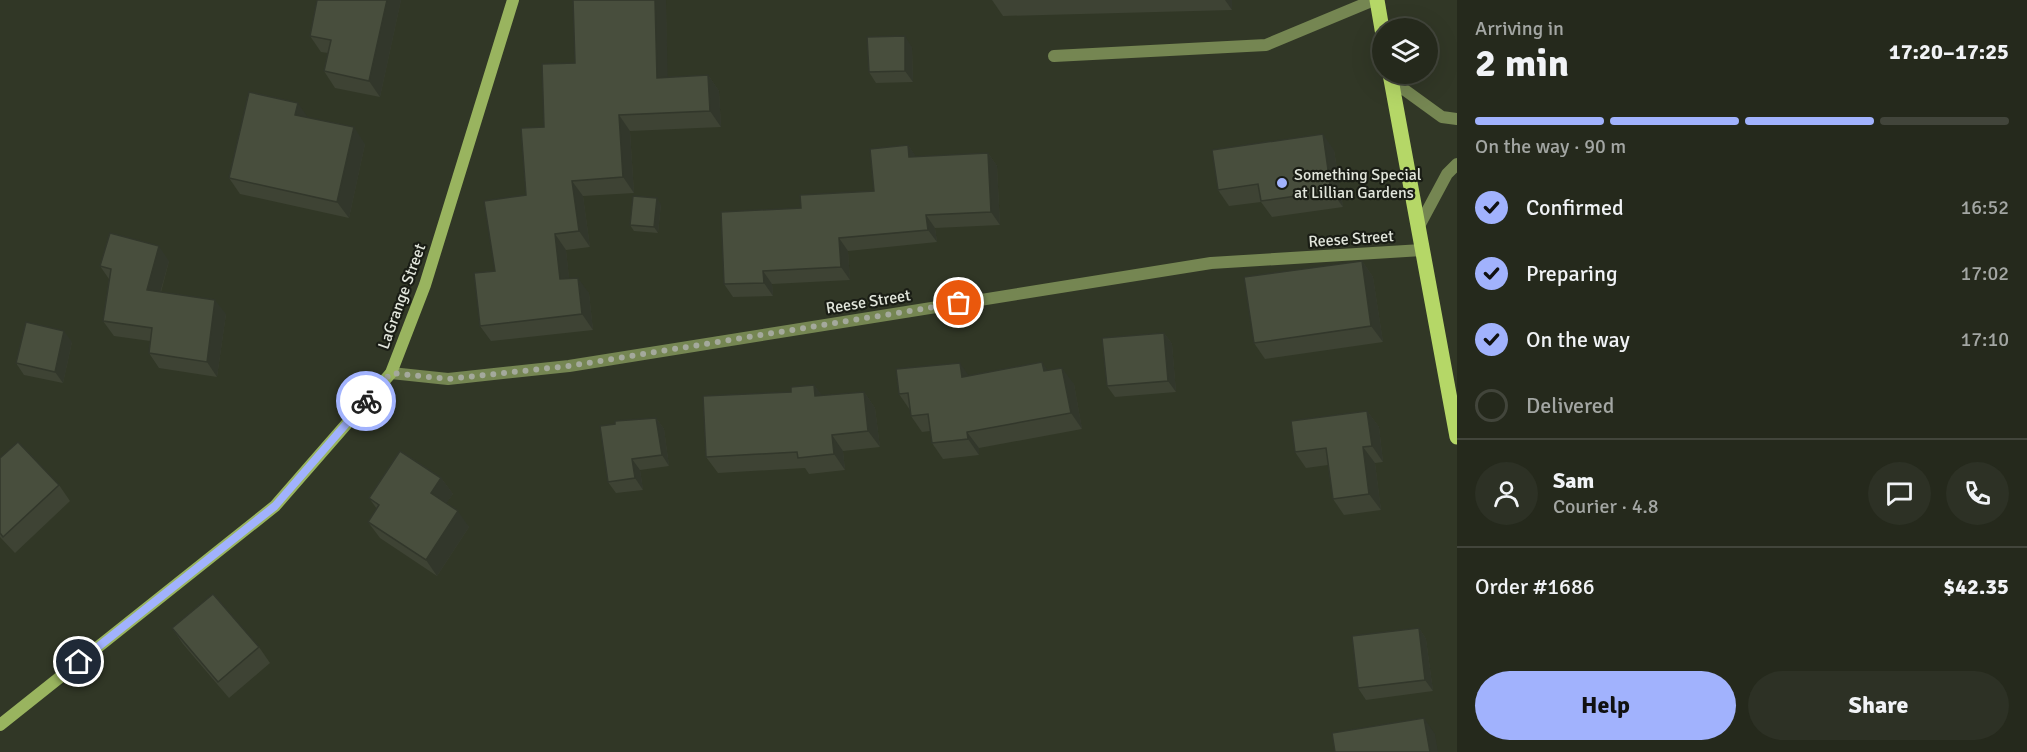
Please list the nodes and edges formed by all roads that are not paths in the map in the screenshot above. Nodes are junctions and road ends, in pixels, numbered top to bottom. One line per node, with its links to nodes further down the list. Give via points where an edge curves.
1 (513, 0): 11 (street, LaGrange Street, via 424,285)
2 (1376, 0): 3 (main road); 4 (street, via 1266,45)
3 (1380, 18)
4 (1054, 56)
5 (1392, 84): 9 (main road)
6 (1400, 84): 7 (street, via 1442,117)
7 (1457, 119)
8 (1457, 164): 9 (street, via 1447,174)
9 (1418, 228): 10 (main road)
10 (1422, 250): 11 (street, Reese Street, via 1212,263 569,366 448,379); 12 (main road)
11 (391, 373): 13 (street, LaGrange Street, via 275,506)
12 (1457, 437)
13 (0, 725)

